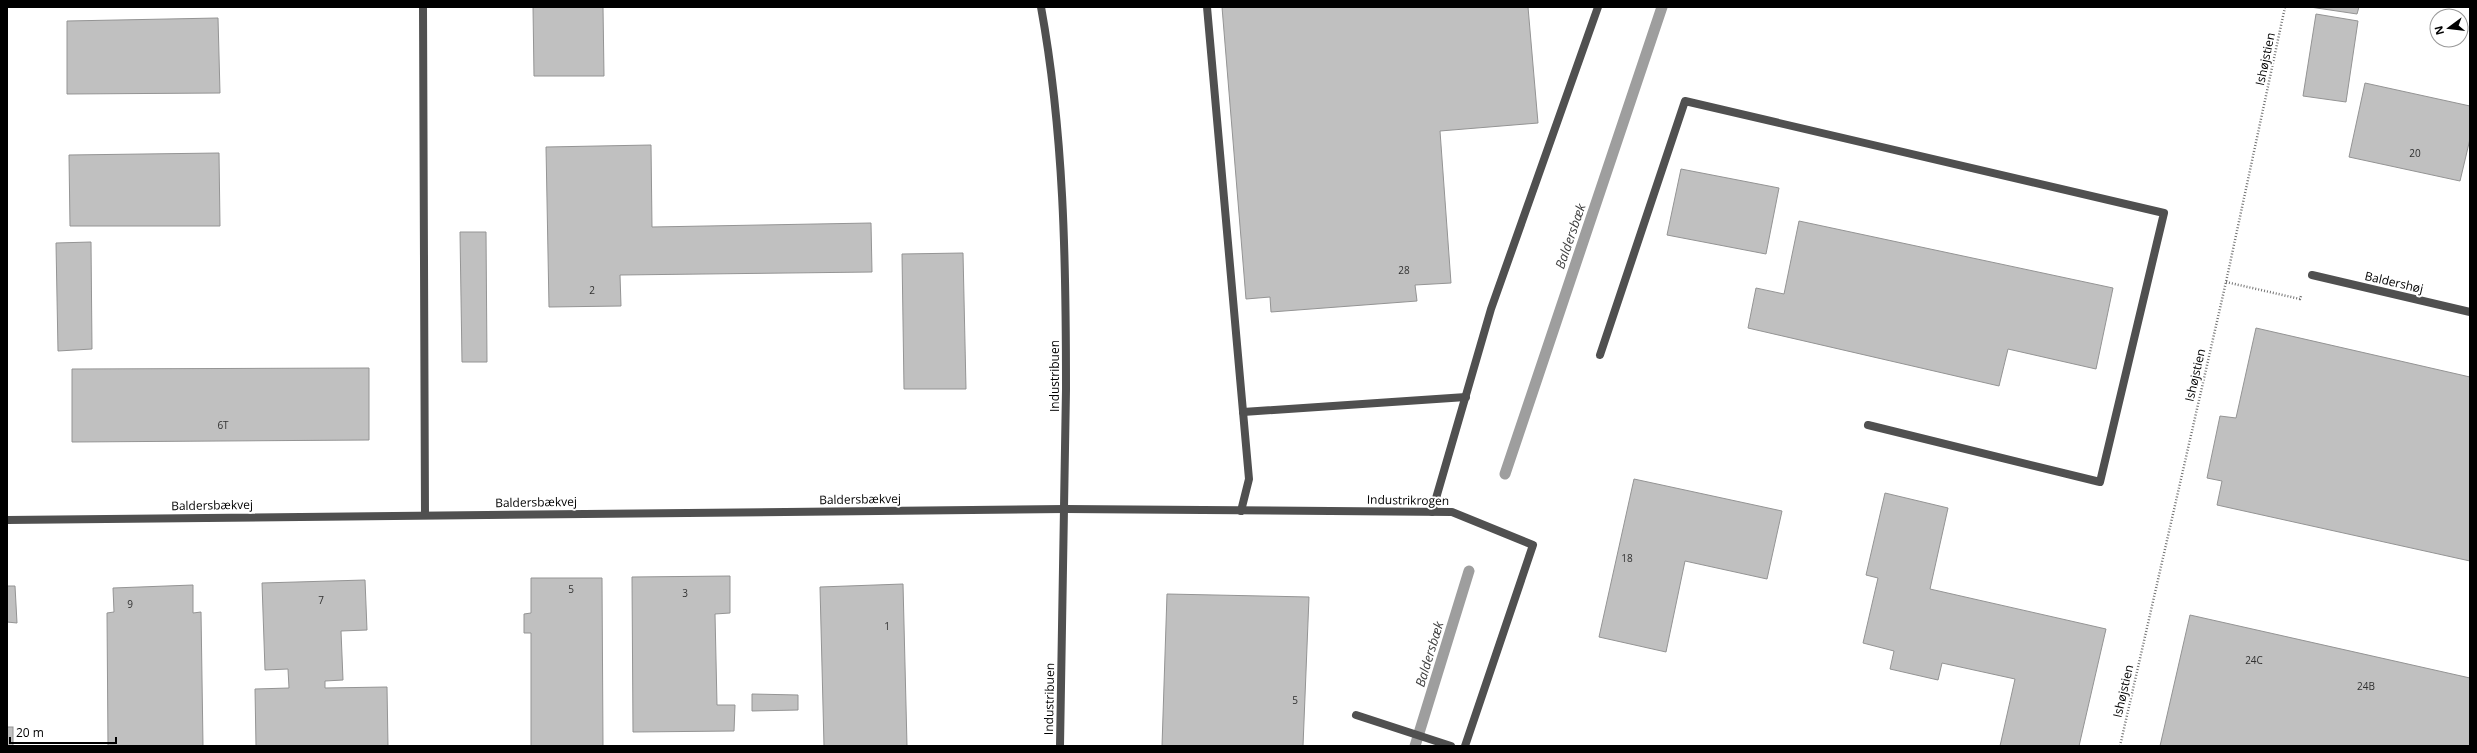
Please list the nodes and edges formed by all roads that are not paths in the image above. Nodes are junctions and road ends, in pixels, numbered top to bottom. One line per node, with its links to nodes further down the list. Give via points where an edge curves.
1 (423, 7): 14 (street)
2 (1041, 7): 11 (street, Industribuen, via 1062,169 1066,296)
3 (1208, 7): 9 (street)
4 (1598, 7): 8 (street, via 1491,309)
5 (2312, 275): 6 (street, Baldershøj)
6 (2470, 312)
7 (1600, 355): 10 (street, via 1685,101 2164,213 2100,482)
8 (1466, 397): 9 (street); 13 (street)
9 (1243, 412): 12 (street, via 1249,479)
10 (1868, 426)
11 (1065, 509): 12 (street, Industrikrogen); 14 (street, Baldersbækvej); 17 (street, Industribuen)
12 (1241, 511): 13 (street, Industrikrogen)
13 (1432, 512): 19 (street, Industrikrogen, via 1452,512 1533,545)
14 (425, 515): 15 (street, Baldersbækvej)
15 (7, 520)
16 (1356, 715): 18 (street)
17 (1060, 746)
18 (1451, 746)
19 (1465, 746)

